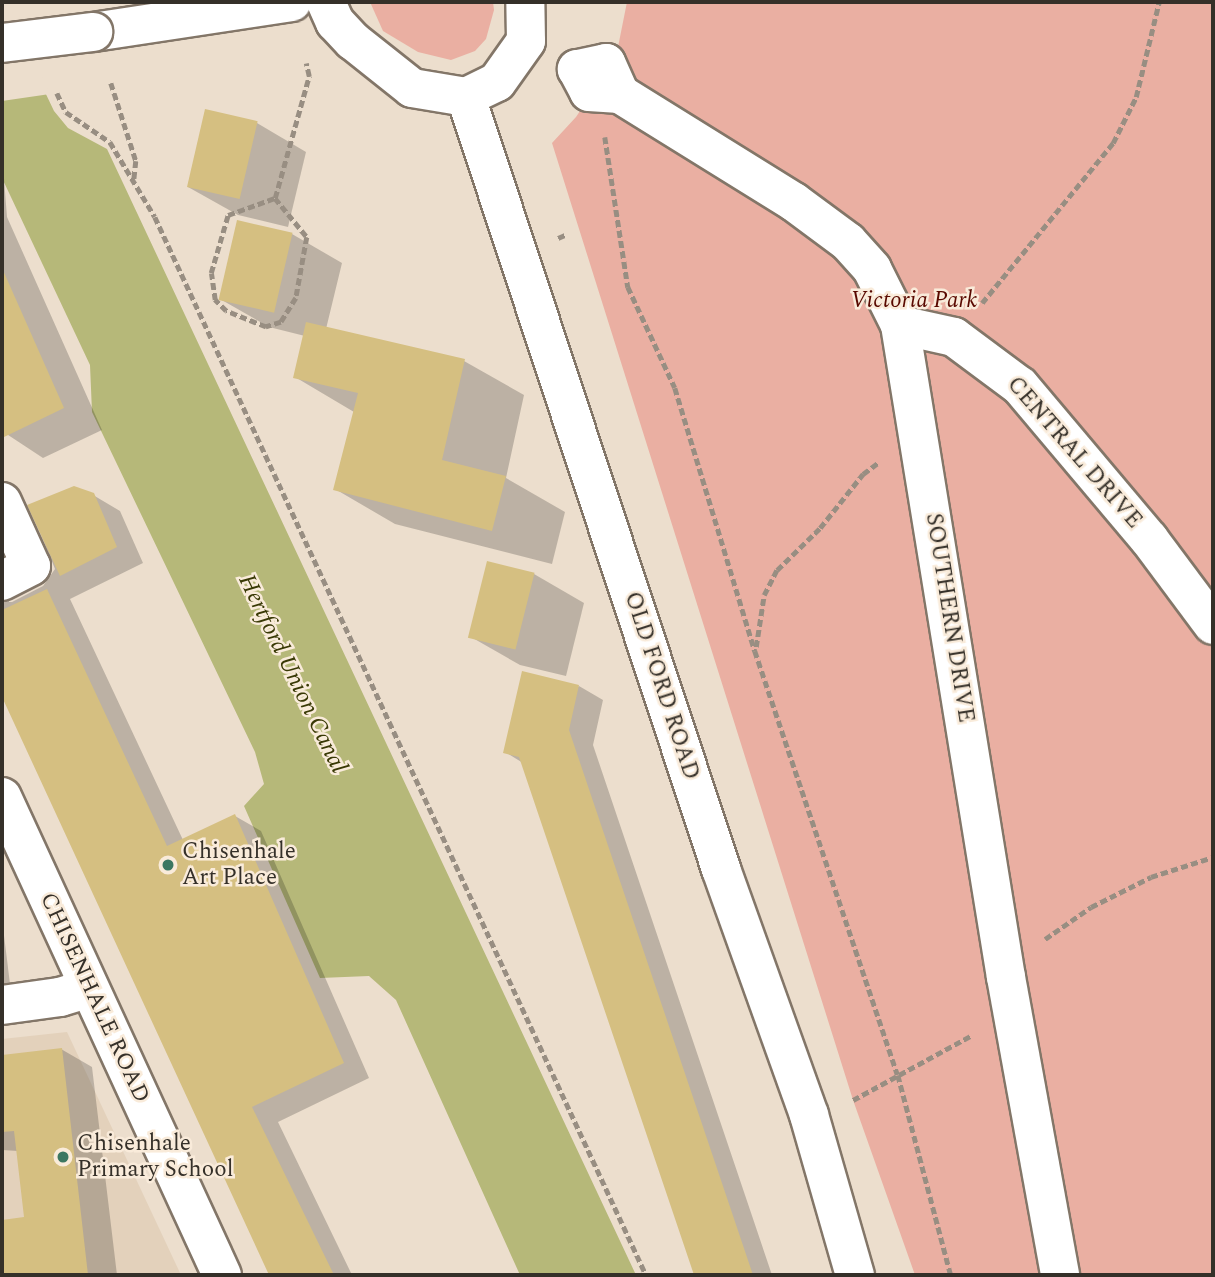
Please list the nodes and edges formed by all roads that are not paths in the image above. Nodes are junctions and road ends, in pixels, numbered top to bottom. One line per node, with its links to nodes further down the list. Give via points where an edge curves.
1 (292, 2): 4 (street)
2 (326, 2): 7 (street, via 335,22 353,41 412,88)
3 (535, 6): 7 (street, via 526,41 498,82)
4 (175, 11): 5 (street, bridge, via 93,32)
5 (2, 43)
6 (620, 94): 8 (street, SOUTHERN DRIVE, via 794,202 848,242 872,269)
7 (466, 97): 16 (street, OLD FORD ROAD, via 721,869 809,1115)
8 (901, 325): 11 (street, CENTRAL DRIVE, via 954,337 1020,386 1149,539); 17 (street, SOUTHERN DRIVE, via 1009,995)
9 (2, 502): 10 (street, via 31,566)
10 (2, 581)
11 (1213, 625)
12 (2, 797): 13 (street, CHISENHALE ROAD)
13 (89, 988): 14 (street, via 60,998); 15 (street, CHISENHALE ROAD)
14 (2, 1005)
15 (222, 1275)
16 (855, 1275)
17 (1060, 1275)

